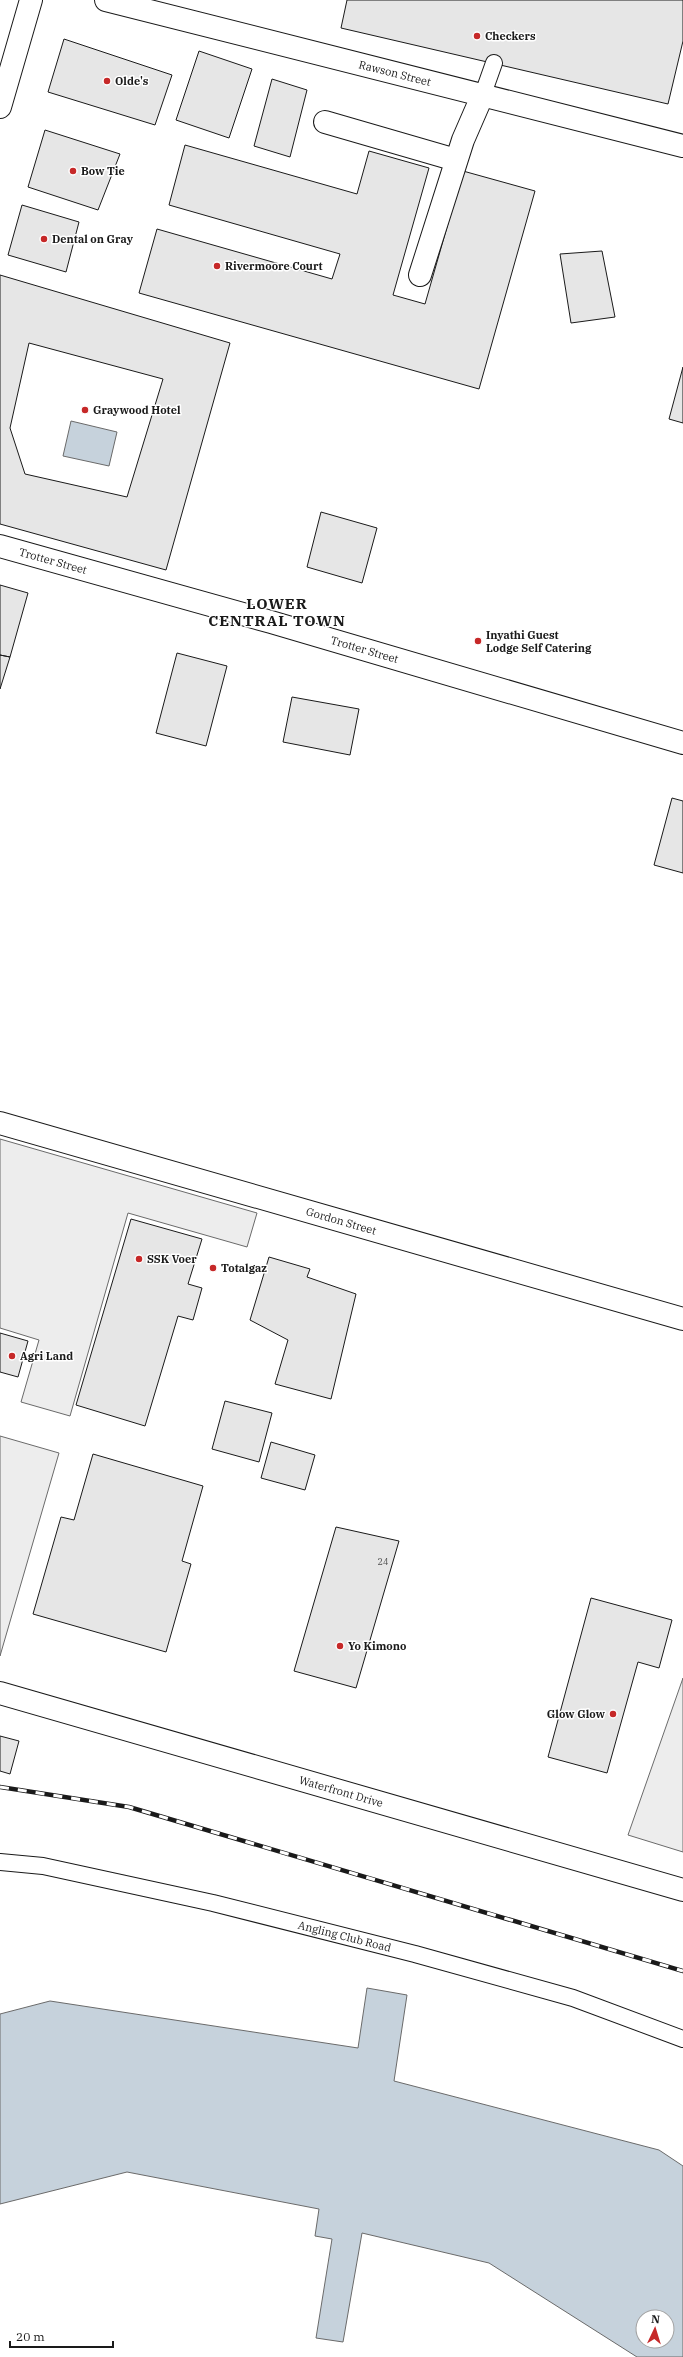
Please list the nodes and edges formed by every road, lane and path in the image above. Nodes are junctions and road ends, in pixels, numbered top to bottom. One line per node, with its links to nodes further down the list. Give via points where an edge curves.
1 (31, 0): 5 (street)
2 (106, 0): 4 (street, Rawson Street)
3 (494, 64): 4 (lane)
4 (483, 94): 7 (street, Rawson Street); 8 (street)
5 (0, 107)
6 (325, 122): 8 (street)
7 (683, 146)
8 (456, 160): 9 (street)
9 (420, 275)
10 (0, 546): 11 (street, Trotter Street, via 271,622)
11 (683, 743)
12 (0, 1123): 13 (street, Gordon Street)
13 (683, 1319)
14 (0, 1693): 16 (street, Waterfront Drive)
15 (0, 1862): 17 (lane, Angling Club Road, via 43,1866 213,1903 415,1954 573,1998)
16 (683, 1890)
17 (683, 2039)

